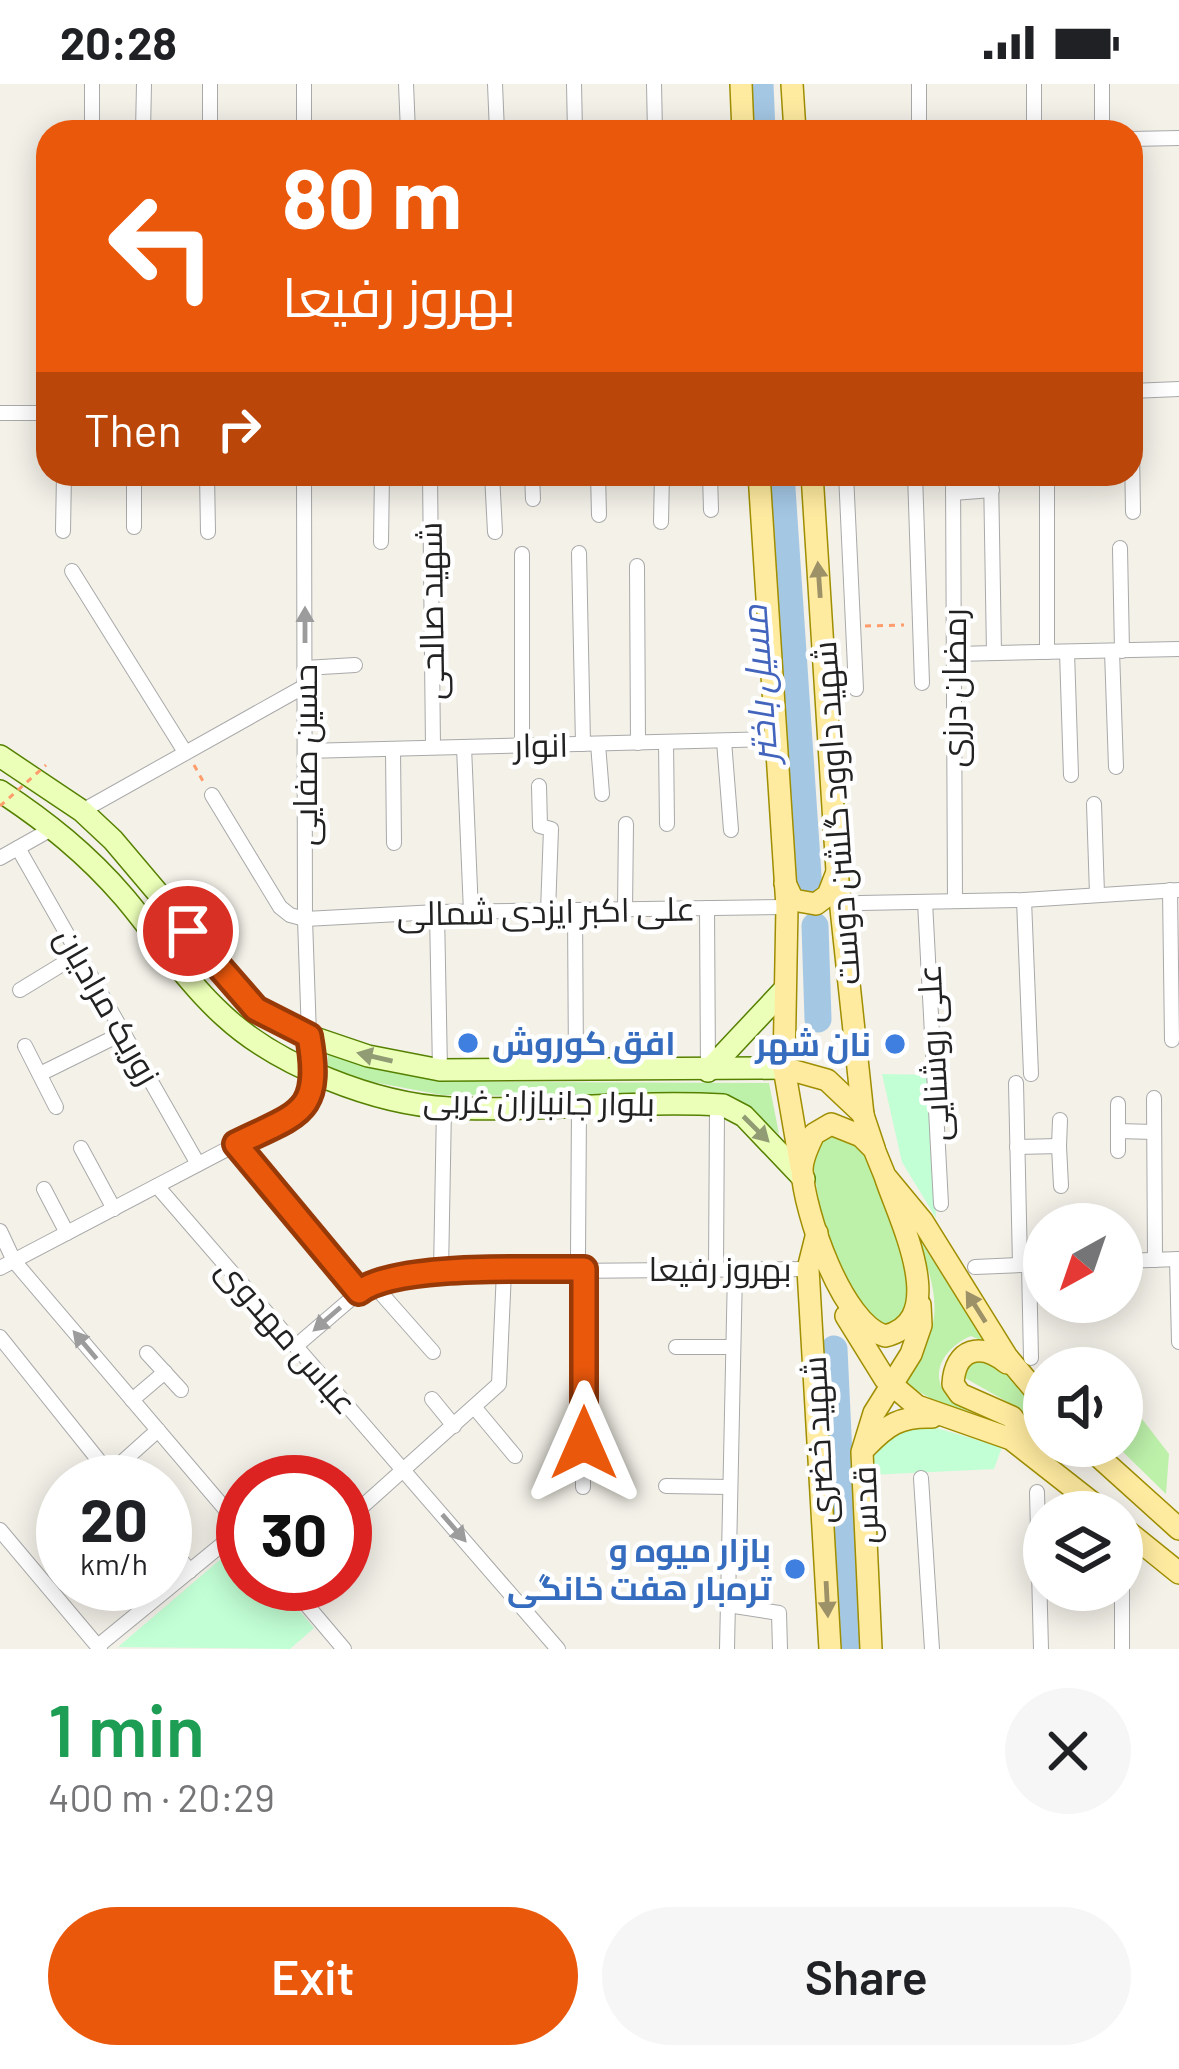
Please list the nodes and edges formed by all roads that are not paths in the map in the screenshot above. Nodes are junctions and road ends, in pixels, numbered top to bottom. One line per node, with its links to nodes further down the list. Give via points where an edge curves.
1 (92, 84): 14 (street)
2 (144, 84): 15 (street)
3 (210, 84): 16 (street)
4 (304, 84): 17 (street)
5 (406, 84): 18 (street)
6 (495, 84): 19 (street)
7 (574, 84): 20 (street)
8 (654, 84): 21 (street)
9 (741, 84): 22 (main road)
10 (792, 84): 23 (main road)
11 (919, 84): 24 (street)
12 (1034, 84): 25 (street)
13 (1102, 84): 26 (street)
14 (92, 120)
15 (142, 120)
16 (210, 120)
17 (304, 120)
18 (408, 120)
19 (496, 120)
20 (575, 120)
21 (655, 120)
22 (742, 120)
23 (794, 120)
24 (919, 120)
25 (1034, 120)
26 (1102, 120)
27 (1179, 138): 28 (street)
28 (1143, 139)
29 (1179, 389): 30 (street)
30 (1143, 390)
31 (0, 413): 32 (street)
32 (36, 413)
33 (64, 486): 60 (street)
34 (134, 486): 59 (street)
35 (207, 486): 61 (street)
36 (304, 486): 76 (street, حسین صفایی, one-way to 36)
37 (382, 486): 63 (street)
38 (430, 486): 87 (street, شهید صالحی)
39 (493, 486): 62 (street)
40 (532, 486): 54 (street)
41 (598, 486): 57 (street)
42 (662, 486): 58 (street)
43 (710, 486): 55 (street)
44 (760, 486): 80 (main road, شهید داوود گلشن دوست)
45 (813, 486): 107 (main road, شهید داوود گلشن دوست, one-way to 45)
46 (847, 486): 79 (street)
47 (915, 486): 77 (street)
48 (953, 486): 53 (street, رمضان درزی)
49 (978, 486): 53 (street)
50 (992, 486): 73 (street)
51 (1047, 486): 71 (street)
52 (1133, 486): 56 (street)
53 (953, 493): 74 (street, رمضان درزی)
54 (533, 499)
55 (711, 510)
56 (1133, 512)
57 (599, 515)
58 (661, 522)
59 (134, 527)
60 (63, 531)
61 (208, 532)
62 (495, 532)
63 (381, 542)
64 (1120, 548): 70 (street)
65 (522, 554): 85 (street)
66 (579, 554): 84 (street)
67 (637, 566): 83 (street)
68 (72, 571): 90 (street)
69 (1179, 649): 70 (street)
70 (1117, 651): 72 (street); 92 (street)
71 (1047, 652): 72 (street); 73 (street)
72 (1067, 652): 93 (street)
73 (994, 653): 74 (street)
74 (954, 654): 112 (street, رمضان درزی)
75 (355, 665): 76 (street)
76 (305, 668): 78 (street, حسین صفایی)
77 (922, 683)
78 (304, 686): 88 (street, حسین صفایی); 90 (street)
79 (856, 689)
80 (776, 740): 81 (street, انوار); 108 (main road, شهید داوود گلشن دوست)
81 (724, 741): 82 (street, انوار); 103 (street)
82 (665, 742): 83 (street, انوار); 101 (street)
83 (638, 743): 84 (street, انوار)
84 (590, 744): 85 (street, انوار); 96 (street)
85 (522, 746): 86 (street, انوار)
86 (464, 747): 87 (street, انوار); 120 (street)
87 (433, 748): 89 (street, انوار)
88 (305, 751): 89 (street, انوار); 121 (street, حسین صفایی)
89 (393, 751): 104 (street)
90 (185, 752): 99 (street)
91 (0, 756): 99 (main road, بلوار جانبازان غربی)
92 (1116, 767)
93 (1071, 775)
94 (539, 786): 118 (street, via 540,826 551,829)
95 (0, 790): 102 (main road, بلوار جانبازان غربی)
96 (602, 794)
97 (212, 795): 121 (street, via 280,907)
98 (1094, 804): 110 (street)
99 (82, 811): 102 (main road); 127 (main road, بلوار جانبازان غربی, via 244,997)
100 (626, 824): 117 (street)
101 (667, 824)
102 (55, 827): 105 (street); 135 (main road, بلوار جانبازان غربی, via 224,1017)
103 (731, 830)
104 (394, 843)
105 (18, 848): 106 (street); 123 (street, زوریک مرادیان)
106 (0, 858)
107 (837, 872): 108 (main road, via 816,904 794,900); 122 (main road, شهید داوود گلشن دوست)
108 (785, 882): 114 (main road, شهید داوود گلشن دوست)
109 (1175, 890): 110 (street); 128 (street)
110 (1097, 894): 111 (street)
111 (1024, 900): 112 (street); 136 (street)
112 (955, 901): 113 (street)
113 (925, 902): 122 (street, via 860,903 846,922); 161 (street, علی روشنایی)
114 (787, 907): 115 (street, علی اکبر ایزدی شمالی); 125 (main road, شهید داوود گلشن دوست)
115 (707, 908): 117 (street, علی اکبر ایزدی شمالی); 133 (street)
116 (575, 910): 117 (street, علی اکبر ایزدی شمالی); 118 (street, علی اکبر ایزدی شمالی); 130 (street)
117 (625, 910)
118 (548, 911): 120 (street, علی اکبر ایزدی شمالی)
119 (437, 912): 120 (street, علی اکبر ایزدی شمالی); 121 (street, علی اکبر ایزدی شمالی); 132 (street)
120 (471, 912)
121 (305, 919): 127 (street, حسین صفایی)
122 (846, 948): 144 (main road, شهید داوود گلشن دوست)
123 (79, 954): 124 (street); 126 (street, زوریک مرادیان)
124 (20, 990)
125 (784, 991): 131 (main road, شهید داوود گلشن دوست); 133 (main road)
126 (123, 1033): 134 (street); 154 (street, زوریک مرادیان)
127 (309, 1036): 132 (main road, بلوار جانبازان غربی, one-way to 127); 135 (main road)
128 (1172, 1040)
129 (25, 1046): 134 (street)
130 (576, 1068): 132 (main road, بلوار جانبازان غربی); 133 (main road, بلوار جانبازان غربی)
131 (784, 1068): 133 (main road, بلوار جانبازان غربی); 144 (main road, via 827,1080); 155 (main road, شهید داوود گلشن دوست)
132 (440, 1070)
133 (708, 1070)
134 (40, 1074): 142 (street)
135 (316, 1075): 143 (main road, بلوار جانبازان غربی); 148 (street, via 296,1113)
136 (1030, 1075)
137 (1016, 1083): 150 (street)
138 (1154, 1098): 147 (street)
139 (1118, 1104): 146 (street)
140 (717, 1105): 141 (main road, بلوار جانبازان غربی); 155 (main road, one-way to 155, via 744,1116); 174 (street)
141 (579, 1106): 143 (main road, بلوار جانبازان غربی); 172 (street)
142 (56, 1107)
143 (444, 1107): 177 (street)
144 (863, 1114): 152 (main road, شهید داوود گلشن دوست)
145 (1060, 1120): 149 (street)
146 (1118, 1131): 147 (street); 153 (street)
147 (1154, 1132): 168 (street)
148 (236, 1144): 154 (street); 178 (street)
149 (1059, 1146): 150 (street); 158 (street)
150 (1017, 1147): 160 (street)
151 (81, 1148): 162 (street)
152 (874, 1149): 155 (main road, via 845,1127 826,1125 814,1134); 156 (main road, شهید داوود گلشن دوست)
153 (1118, 1151)
154 (198, 1164): 157 (street)
155 (803, 1173): 164 (main road, شهید داوود گلشن دوست)
156 (885, 1176): 180 (main road); 189 (main road, one-way to 156)
157 (158, 1186): 162 (street); 183 (street, عباس مهدوی)
158 (1061, 1186)
159 (44, 1189): 165 (street)
160 (1024, 1203)
161 (941, 1204)
162 (114, 1209): 165 (street)
163 (0, 1231): 169 (street)
164 (817, 1232): 173 (main road, شهید خضری); 179 (main road, شهید داوود گلشن دوست)
165 (67, 1233): 169 (street)
166 (1178, 1259): 168 (street); 182 (street)
167 (1143, 1260): 168 (street)
168 (1155, 1260)
169 (7, 1265): 194 (street, one-way to 169)
170 (1023, 1265): 171 (street)
171 (975, 1267)
172 (584, 1269): 174 (street, بهروز رفیعا); 176 (street, بهروز رفیعا); 209 (street)
173 (808, 1269): 175 (street, بهروز رفیعا); 231 (main road, شهید خضری, one-way to 231)
174 (716, 1270): 175 (street, بهروز رفیعا)
175 (735, 1270): 184 (street)
176 (504, 1271): 177 (street, بهروز رفیعا); 195 (street, via 501,1378)
177 (441, 1272): 178 (street, بهروز رفیعا)
178 (365, 1287): 183 (street, one-way to 183); 187 (street)
179 (844, 1298): 180 (main road, via 869,1330 885,1336); 191 (main road, via 848,1324)
180 (920, 1304): 191 (main road, قدس, via 921,1325)
181 (0, 1337): 202 (street)
182 (1179, 1342)
183 (296, 1346): 207 (street, عباس مهدوی)
184 (733, 1346): 185 (street); 211 (street)
185 (676, 1347)
186 (147, 1352): 188 (street)
187 (433, 1352)
188 (165, 1372): 192 (street); 194 (street)
189 (1023, 1377)
190 (1023, 1381): 199 (main road, via 996,1354 977,1348 953,1373 960,1394 1012,1417)
191 (893, 1388): 196 (main road); 201 (main road, قدس)
192 (181, 1390)
193 (432, 1399): 197 (street)
194 (132, 1400): 198 (street)
195 (475, 1408): 197 (street); 204 (street)
196 (947, 1418): 200 (main road); 201 (main road, via 901,1418)
197 (454, 1426): 207 (street)
198 (158, 1430): 203 (street); 213 (street)
199 (1023, 1434)
200 (1023, 1446)
201 (862, 1452): 232 (main road, قدس)
202 (95, 1455)
203 (135, 1455)
204 (515, 1456)
205 (1051, 1467): 212 (main road)
206 (1111, 1467): 215 (main road)
207 (404, 1471): 214 (street); 228 (street, عباس مهدوی, one-way to 228)
208 (921, 1478): 233 (street)
209 (583, 1486)
210 (666, 1486): 211 (street)
211 (730, 1487): 221 (street)
212 (1079, 1491)
213 (216, 1498)
214 (372, 1499)
215 (1179, 1528)
216 (0, 1530): 226 (street)
217 (1143, 1544): 220 (main road)
218 (216, 1550): 219 (street)
219 (192, 1569)
220 (1179, 1573)
221 (728, 1605): 229 (street); 230 (street, via 779,1613)
222 (143, 1611): 226 (street)
223 (312, 1611): 227 (street)
224 (1040, 1611): 234 (street)
225 (1121, 1611): 235 (street)
226 (99, 1648)
227 (344, 1649)
228 (558, 1649)
229 (728, 1649)
230 (780, 1649)
231 (830, 1649)
232 (872, 1649)
233 (932, 1649)
234 (1041, 1649)
235 (1122, 1649)

